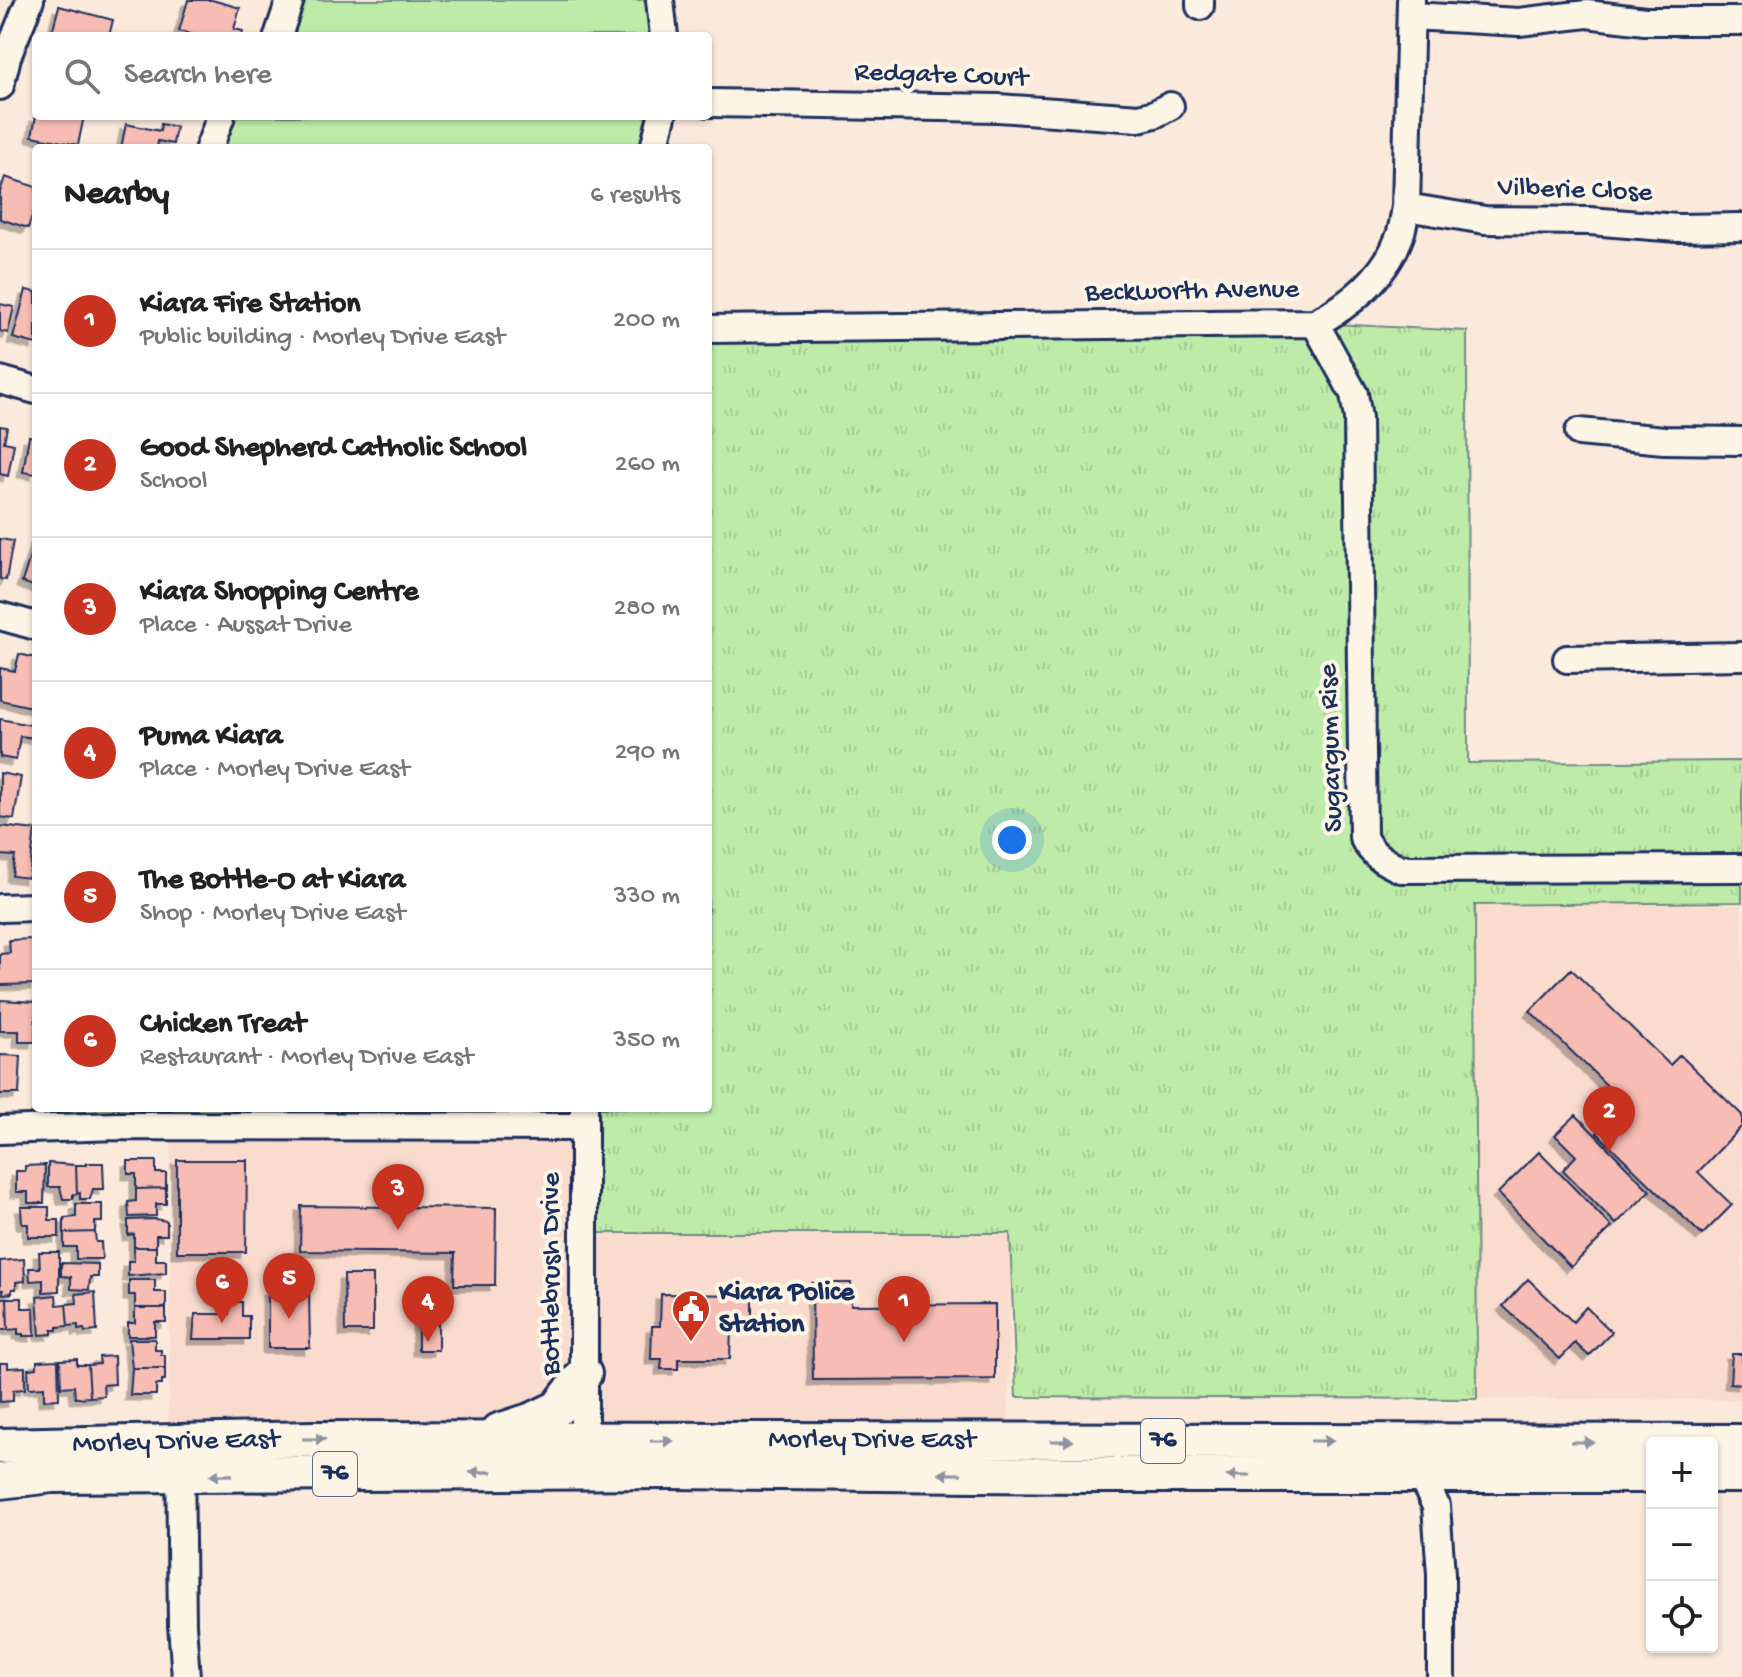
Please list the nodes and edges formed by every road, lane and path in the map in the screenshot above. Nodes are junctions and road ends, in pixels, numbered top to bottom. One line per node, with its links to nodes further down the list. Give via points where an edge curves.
1 (30, 0): 8 (street)
2 (290, 0): 6 (street)
3 (660, 0): 7 (street)
4 (1411, 8): 5 (street, via 1519,22 1587,14 1645,21); 15 (street, Beckworth Avenue)
5 (1742, 21)
6 (279, 32)
7 (664, 32)
8 (0, 86)
9 (712, 103): 10 (street, Redgate Court, via 998,108 1139,118)
10 (1170, 106)
11 (220, 120): 13 (street)
12 (661, 120): 14 (street)
13 (210, 144)
14 (655, 144)
15 (1406, 207): 16 (street, Vilberie Close, via 1485,220); 17 (street, Beckworth Avenue, via 1399,238 1383,268 1359,294)
16 (1742, 227)
17 (1315, 323): 18 (street, Beckworth Avenue); 27 (street, Sugargum Rise, via 1354,394 1358,418 1363,837 1370,851 1401,869)
18 (712, 329)
19 (0, 380): 20 (street)
20 (32, 389)
21 (1579, 432): 22 (street)
22 (1742, 441)
23 (0, 616): 24 (street)
24 (32, 625)
25 (1742, 656): 26 (street)
26 (1567, 659)
27 (1742, 868)
28 (32, 907): 29 (street)
29 (0, 908)
30 (72, 1117): 31 (street); 32 (street)
31 (584, 1118): 33 (street, Bottlebrush Drive)
32 (0, 1130)
33 (584, 1374): 34 (main road, via 558,1408 501,1429); 36 (street, Bottlebrush Drive)
34 (490, 1439): 35 (main road, Morley Drive East / 76, one-way to 34); 36 (main road, Morley Drive East / 76)
35 (180, 1440): 40 (main road, Morley Drive East / 76); 49 (street)
36 (584, 1441): 37 (main road, Morley Drive East / 76, one-way to 37); 41 (street, via 611,1460); 42 (street, via 559,1466)
37 (777, 1441): 38 (main road, Morley Drive East / 76); 43 (main road, via 784,1460)
38 (1000, 1441): 39 (main road, Morley Drive East / 76, one-way to 39); 44 (main road, via 1011,1466)
39 (1742, 1442)
40 (0, 1446)
41 (671, 1471): 42 (main road, Morley Drive East / 76); 43 (main road, Morley Drive East / 76)
42 (526, 1472): 49 (main road, Morley Drive East / 76, one-way to 49)
43 (822, 1473): 44 (main road, Morley Drive East / 76, one-way to 43)
44 (1034, 1475): 50 (main road, Morley Drive East / 76, one-way to 44)
45 (1463, 1475): 46 (main road, Morley Drive East / 76); 50 (main road, Morley Drive East / 76); 52 (street, via 1450,1506)
46 (1646, 1475)
47 (1718, 1475): 48 (main road)
48 (1742, 1475)
49 (179, 1476): 51 (main road, Morley Drive East / 76, via 52,1475); 53 (street)
50 (1421, 1476): 52 (street, via 1436,1506)
51 (0, 1481)
52 (1441, 1574): 54 (street)
53 (186, 1677)
54 (1441, 1677)

